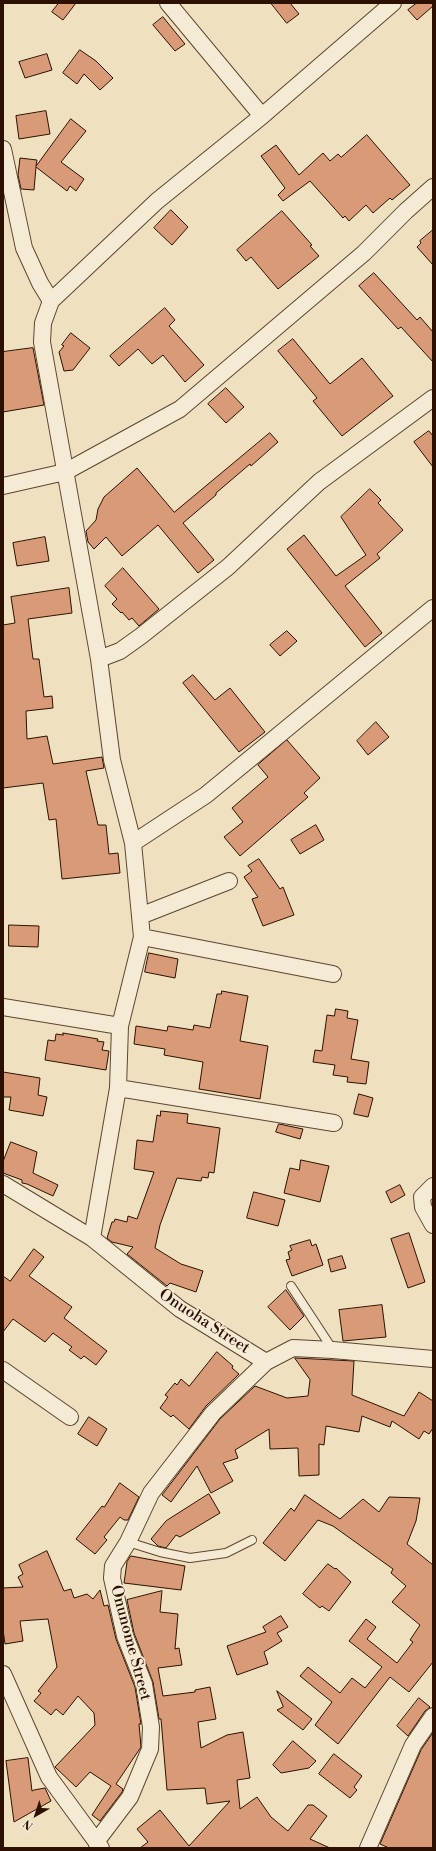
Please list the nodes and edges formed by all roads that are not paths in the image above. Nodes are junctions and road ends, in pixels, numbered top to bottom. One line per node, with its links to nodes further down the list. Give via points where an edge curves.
1 (168, 3): 3 (street)
2 (392, 3): 3 (street)
3 (262, 116): 6 (street, via 157,201)
4 (3, 149): 6 (street, via 24,248)
5 (433, 187): 8 (street, via 364,253 180,409)
6 (51, 301): 8 (street, via 43,323 42,342)
7 (433, 398): 11 (street, via 319,482 228,567 141,636 120,651)
8 (65, 472): 9 (street); 11 (street)
9 (3, 486)
10 (433, 608): 12 (street, via 206,795)
11 (99, 659): 12 (street, via 112,760)
12 (133, 843): 14 (street)
13 (229, 881): 14 (street)
14 (140, 916): 15 (street)
15 (142, 937): 16 (street); 18 (street)
16 (333, 974)
17 (3, 1007): 18 (street)
18 (120, 1026): 19 (street)
19 (118, 1088): 20 (street); 24 (street)
20 (334, 1124)
21 (3, 1184): 24 (street, Onuoha Street)
22 (433, 1186): 23 (street, via 422,1197 423,1207)
23 (433, 1225)
24 (92, 1238): 28 (street, Onuoha Street, via 180,1309)
25 (291, 1286): 26 (lane)
26 (333, 1350): 27 (street, Onuoha Street); 28 (street, Onuoha Street, via 293,1348)
27 (433, 1359)
28 (266, 1362): 32 (street, Onunome Street, via 213,1413 151,1493)
29 (3, 1370): 30 (street)
30 (70, 1417)
31 (252, 1540): 32 (lane, via 226,1553 190,1558)
32 (128, 1542): 35 (street, Onunome Street, via 113,1566 112,1578 125,1636 144,1684 151,1727 150,1749 130,1797)
33 (3, 1674): 35 (street, via 49,1777)
34 (433, 1716): 36 (street, via 414,1745)
35 (99, 1845)
36 (368, 1848)

